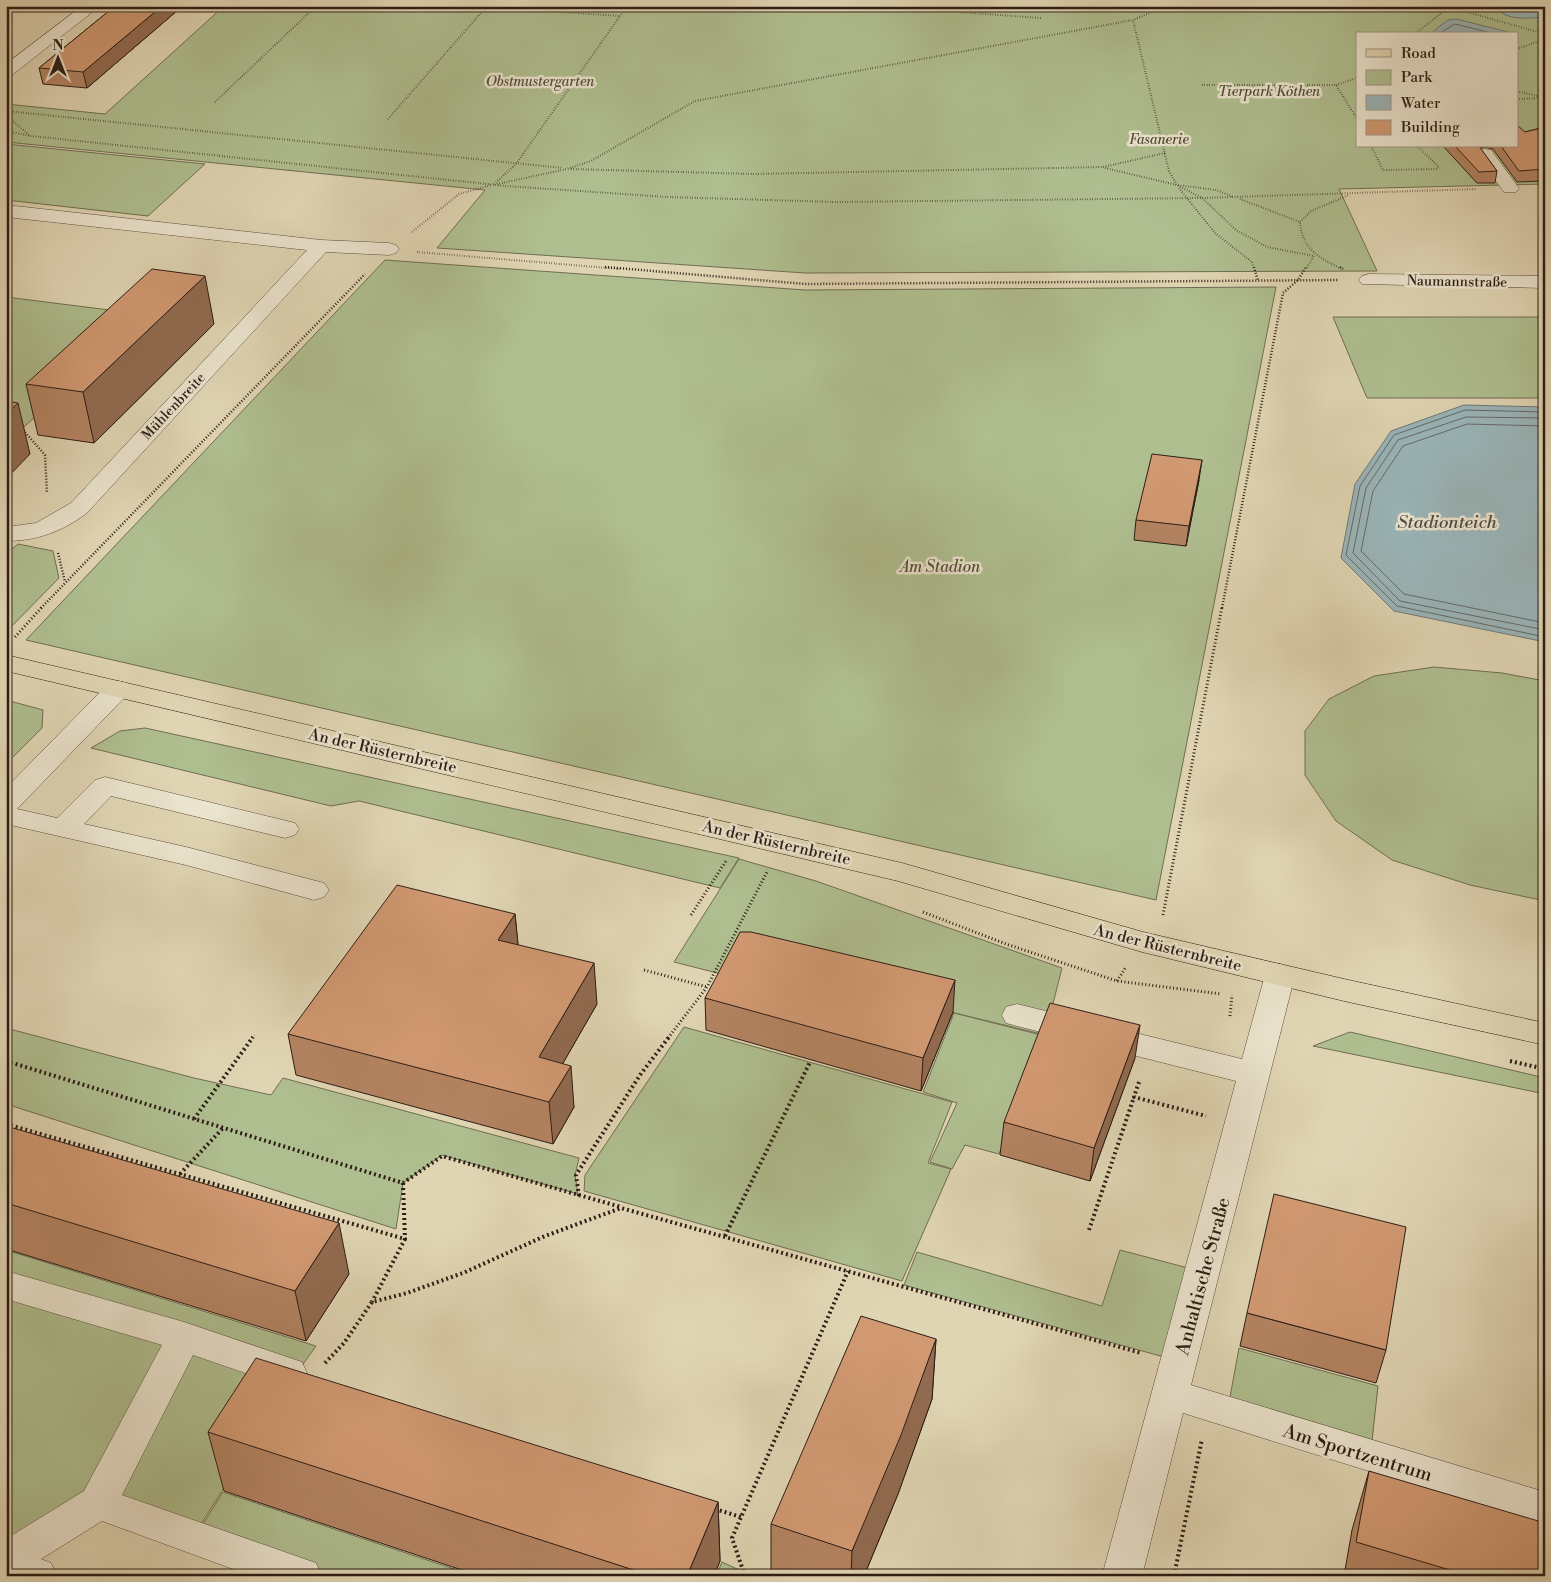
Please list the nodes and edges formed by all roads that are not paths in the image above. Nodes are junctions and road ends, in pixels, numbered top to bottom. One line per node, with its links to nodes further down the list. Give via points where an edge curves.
1 (92, 6): 2 (street)
2 (6, 72)
3 (1485, 154): 4 (street)
4 (1510, 188)
5 (6, 211): 6 (street)
6 (321, 246): 7 (street); 10 (street, Mühlenbreite, via 79,508 51,528)
7 (389, 250)
8 (1369, 280): 9 (street, Naumannstraße)
9 (1545, 282)
10 (6, 534)
11 (6, 663): 12 (main road, An der Rüsternbreite)
12 (118, 689): 13 (street); 18 (main road, An der Rüsternbreite, via 893,870 1142,942)
13 (6, 804)
14 (6, 815): 15 (street)
15 (64, 827): 16 (street, via 105,786); 17 (street)
16 (285, 829)
17 (314, 890)
18 (1280, 975): 20 (main road, An der Rüsternbreite); 21 (street, Anhaltische Straße)
19 (1017, 1015): 21 (street)
20 (1545, 1034)
21 (1255, 1074): 25 (street, Anhaltische Straße)
22 (6, 1286): 23 (street)
23 (184, 1337): 24 (street); 26 (street)
24 (309, 1380)
25 (1171, 1394): 27 (street, Am Sportzentrum); 32 (street, Anhaltische Straße)
26 (98, 1503): 28 (street); 31 (street)
27 (1545, 1509)
28 (6, 1560)
29 (6, 1564): 30 (street)
30 (37, 1576)
31 (302, 1576)
32 (1122, 1576)

